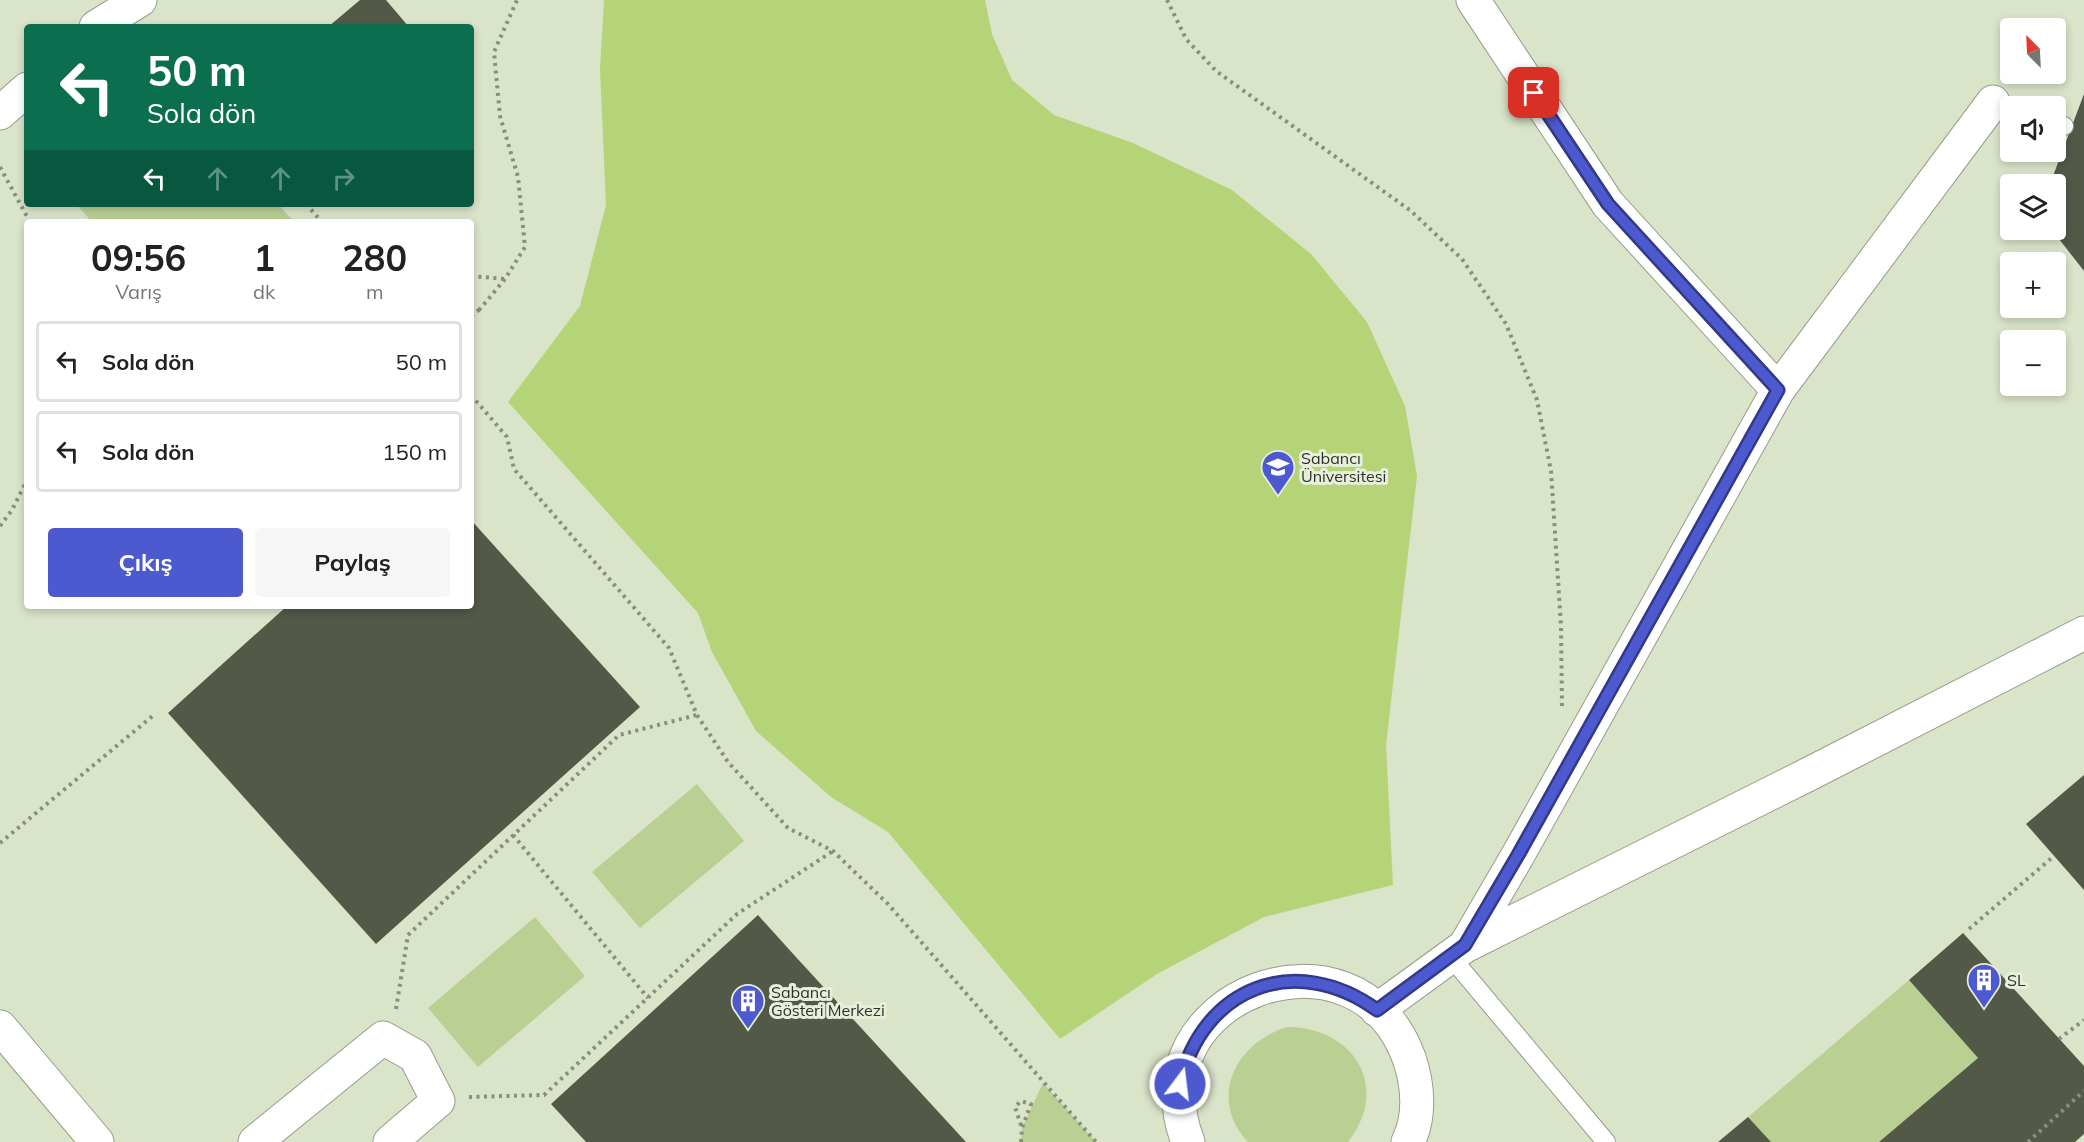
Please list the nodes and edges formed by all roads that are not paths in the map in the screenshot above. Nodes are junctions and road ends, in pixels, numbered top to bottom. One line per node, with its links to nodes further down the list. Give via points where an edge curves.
1 (140, 0): 3 (street)
2 (1473, 0): 7 (street, via 1608,204)
3 (101, 24)
4 (24, 92): 6 (street)
5 (2000, 108): 7 (street)
6 (0, 113)
7 (1778, 390): 9 (street, via 1518,855)
8 (2084, 633): 9 (street)
9 (1457, 951): 10 (street); 17 (lane)
10 (1377, 1010): 15 (street, via 1337,987 1291,981 1267,984 1226,1005 1208,1021 1185,1062 1180,1108); 16 (street, via 1393,1027 1413,1069 1416,1114)
11 (0, 1027): 12 (street)
12 (97, 1142)
13 (255, 1142): 14 (street, via 383,1038 415,1056 438,1101)
14 (390, 1142)
15 (1188, 1142)
16 (1408, 1142)
17 (1606, 1142)

